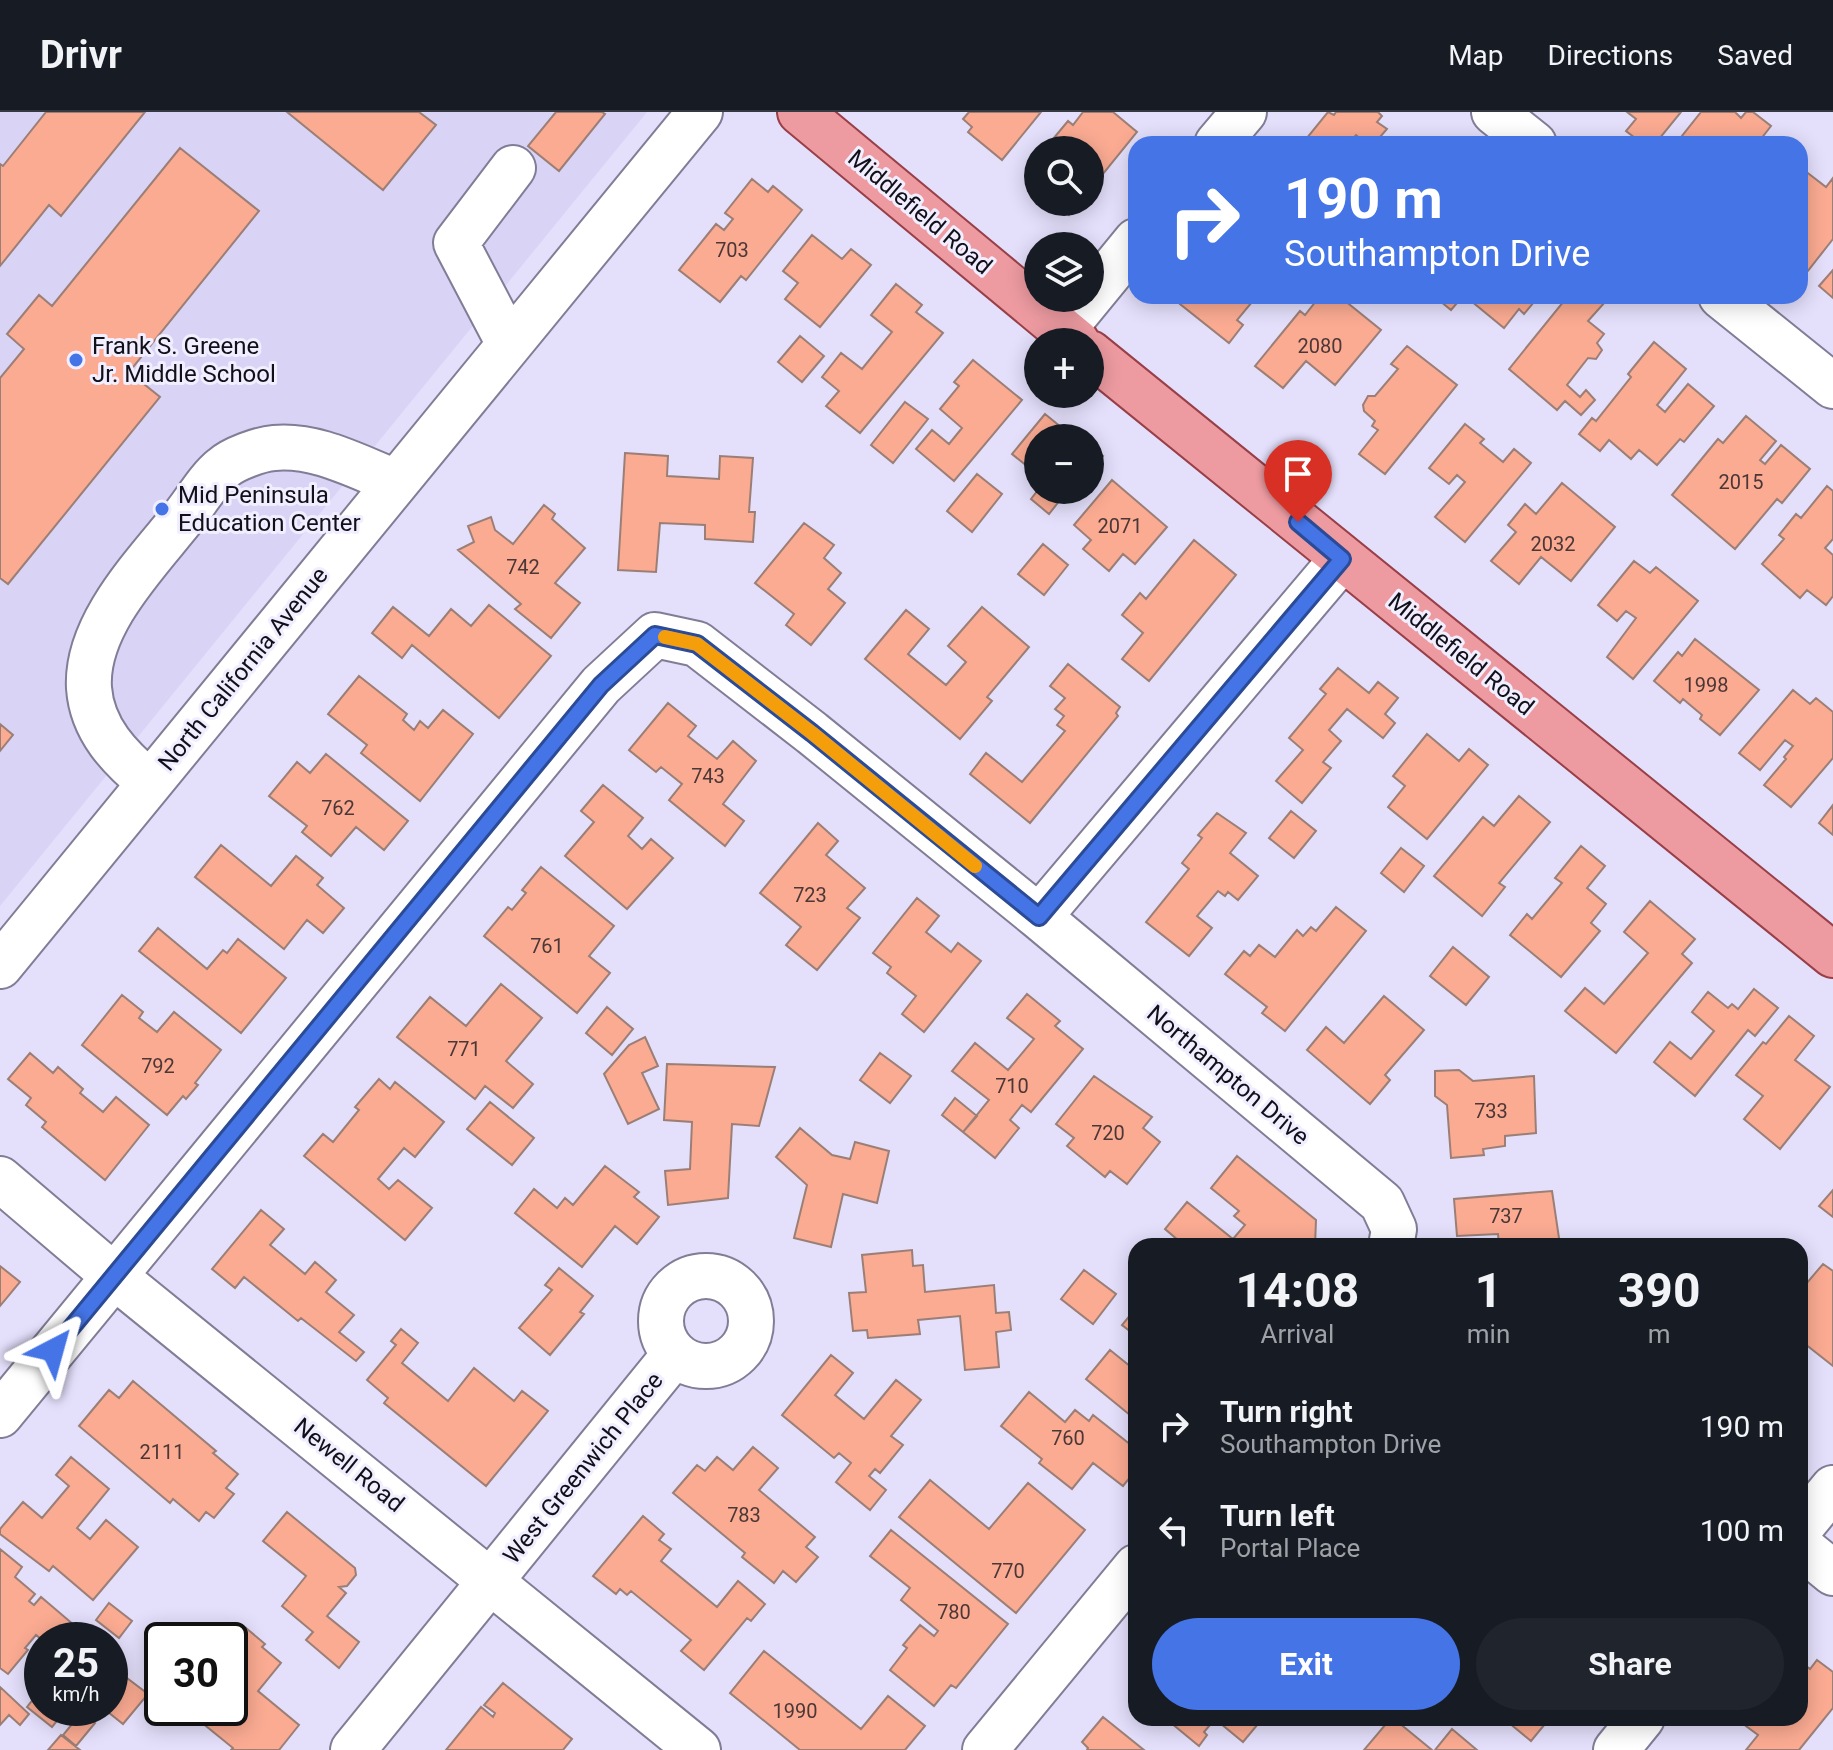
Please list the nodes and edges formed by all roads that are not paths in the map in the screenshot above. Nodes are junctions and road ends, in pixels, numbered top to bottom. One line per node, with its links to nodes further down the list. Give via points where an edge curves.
1 (700, 112): 12 (street, North California Avenue)
2 (800, 112): 10 (main road, Middlefield Road)
3 (1244, 112): 5 (street)
4 (1494, 112): 6 (street)
5 (1224, 136)
6 (1524, 136)
7 (513, 168): 12 (street, via 456,243)
8 (1128, 255): 11 (street)
9 (1731, 304): 14 (street)
10 (1060, 328)
11 (1085, 328)
12 (509, 344): 15 (street, North California Avenue)
13 (1104, 364): 16 (main road, Middlefield Road)
14 (1833, 386)
15 (396, 482): 17 (street, North California Avenue); 17 (street, via 312,449 271,448 224,466 126,589 93,653 89,684 96,718 109,743)
16 (1342, 559): 18 (street); 19 (main road, Middlefield Road)
17 (150, 783): 20 (street, North California Avenue)
18 (1039, 917): 22 (street, Northampton Drive, via 1382,1203 1394,1229); 23 (street, Northampton Drive, via 697,644 655,635 601,685)
19 (1833, 955)
20 (0, 966)
21 (0, 1179): 23 (street, Newell Road)
22 (1392, 1238)
23 (114, 1276): 25 (street); 31 (street, Newell Road)
24 (675, 1354): 31 (street, West Greenwich Place)
25 (0, 1415)
26 (1833, 1488): 27 (street)
27 (1808, 1518)
28 (1808, 1553): 29 (street)
29 (1833, 1573)
30 (1128, 1577): 35 (street)
31 (492, 1581): 33 (street, West Greenwich Place); 34 (street, Newell Road)
32 (1636, 1726): 36 (street)
33 (353, 1750)
34 (698, 1750)
35 (985, 1750)
36 (1616, 1750)

